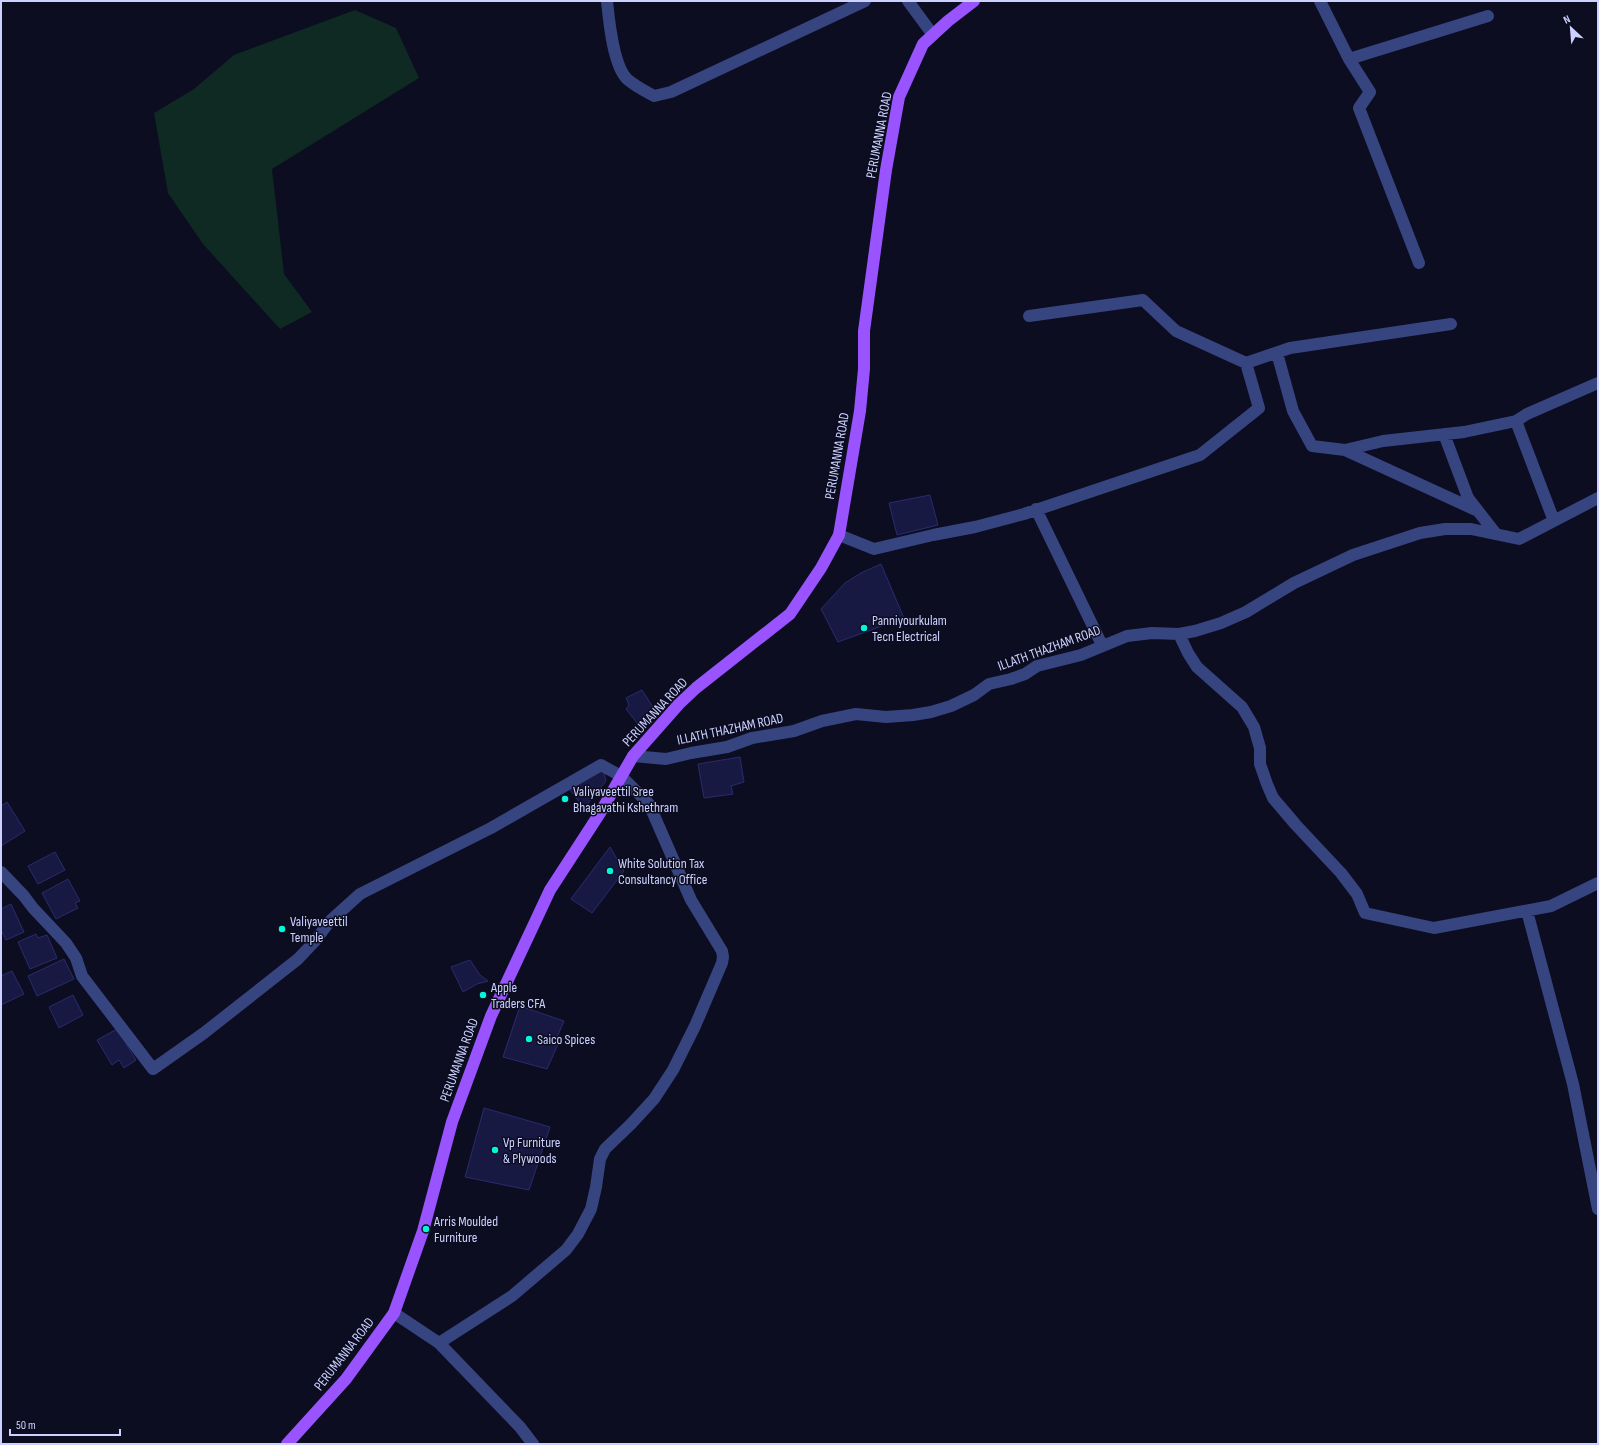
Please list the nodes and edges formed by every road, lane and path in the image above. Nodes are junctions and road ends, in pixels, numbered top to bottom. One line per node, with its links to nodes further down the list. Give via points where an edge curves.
1 (607, 1): 2 (street, via 612,42 626,78 654,96 671,92)
2 (865, 1)
3 (908, 1): 7 (street)
4 (974, 1): 7 (main road, PERUMANNA ROAD)
5 (1320, 1): 8 (street)
6 (1488, 16): 8 (street)
7 (933, 35): 23 (main road, PERUMANNA ROAD, via 923,44 899,97 886,170 864,331 860,411)
8 (1349, 59): 9 (street, via 1370,92 1359,108)
9 (1419, 263)
10 (1030, 316): 13 (street, via 1143,300 1176,331)
11 (1451, 324): 12 (street, via 1290,348)
12 (1277, 353): 13 (street); 17 (street, via 1293,411 1312,446)
13 (1246, 363): 19 (street, via 1259,408 1200,455)
14 (1598, 382): 15 (street)
15 (1516, 421): 16 (street); 21 (street)
16 (1444, 434): 17 (street, via 1383,441); 20 (street, via 1468,498)
17 (1344, 450): 20 (street)
18 (1598, 498): 21 (street, ILLATH THAZHAM ROAD)
19 (1036, 509): 23 (street, via 976,527 874,549); 25 (street)
20 (1478, 511): 22 (street)
21 (1554, 521): 22 (street, ILLATH THAZHAM ROAD, via 1519,539)
22 (1496, 534): 24 (street, ILLATH THAZHAM ROAD, via 1471,529 1445,529 1420,533 1353,555 1311,574 1246,612 1195,631)
23 (839, 535): 26 (main road, PERUMANNA ROAD, via 821,568 790,614 690,693)
24 (1179, 634): 25 (street, ILLATH THAZHAM ROAD, via 1152,633 1127,636); 31 (street, via 1197,667 1242,707 1254,726 1260,748 1260,764 1273,798 1341,873 1357,894 1365,913 1434,928)
25 (1102, 645): 26 (street, ILLATH THAZHAM ROAD, via 1081,655 1037,666 1010,680 990,684 951,706 931,712 886,717 856,714 822,721 794,731 752,738 727,748 666,758)
26 (633, 756): 27 (main road, PERUMANNA ROAD)
27 (621, 776): 30 (street, via 601,765 492,828 360,894 330,921 298,959 204,1033 153,1069 82,976 76,958 69,948 24,896); 33 (main road, PERUMANNA ROAD, via 550,890 491,1016 452,1122 423,1231); 34 (street, via 649,804 691,900 722,951 722,963 673,1070 654,1099 605,1149 600,1159 591,1209 578,1234 566,1250 512,1296)
28 (1, 872): 30 (street)
29 (1598, 883): 31 (street, via 1551,906)
30 (6, 884)
31 (1527, 911): 32 (street, via 1573,1084)
32 (1598, 1209)
33 (394, 1313): 34 (street); 35 (main road, PERUMANNA ROAD, via 346,1379)
34 (440, 1343): 36 (street)
35 (287, 1444)
36 (533, 1444)

